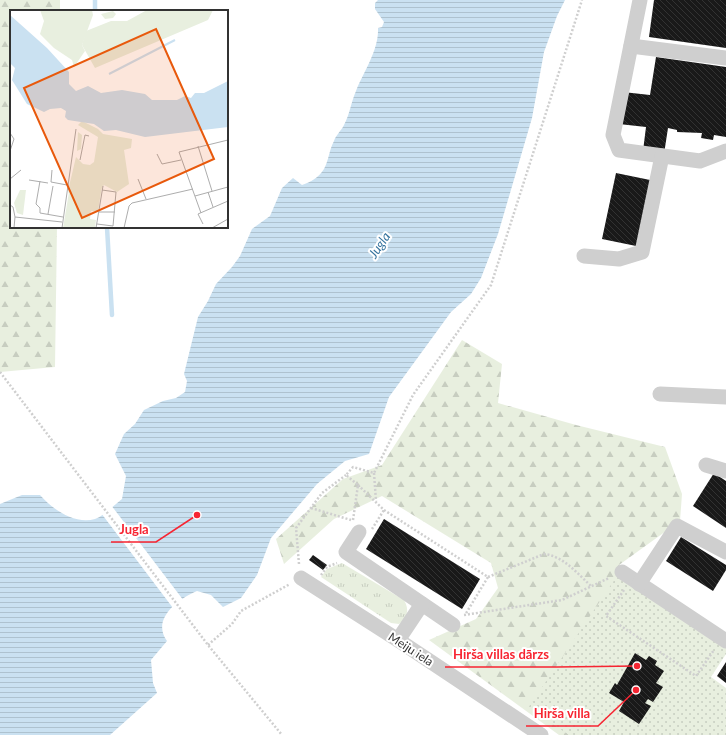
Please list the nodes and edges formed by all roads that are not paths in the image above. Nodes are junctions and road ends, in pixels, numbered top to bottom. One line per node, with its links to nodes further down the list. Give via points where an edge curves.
1 (640, 0): 2 (street)
2 (631, 46): 3 (street); 5 (street, via 613,135 619,150)
3 (726, 58)
4 (726, 151): 5 (street, via 700,161)
5 (662, 156): 6 (street, via 642,252 619,259)
6 (584, 256)
7 (660, 394): 8 (street)
8 (726, 397)
9 (706, 465): 10 (street)
10 (726, 471)
11 (356, 526): 16 (street, via 346,552)
12 (726, 552): 15 (street, via 677,526)
13 (622, 572): 15 (street)
14 (301, 578): 18 (street, Meiju iela)
15 (639, 584): 19 (street)
16 (422, 604): 17 (street); 18 (street)
17 (448, 622)
18 (398, 640): 20 (street, Meiju iela)
19 (724, 640)
20 (541, 735)

